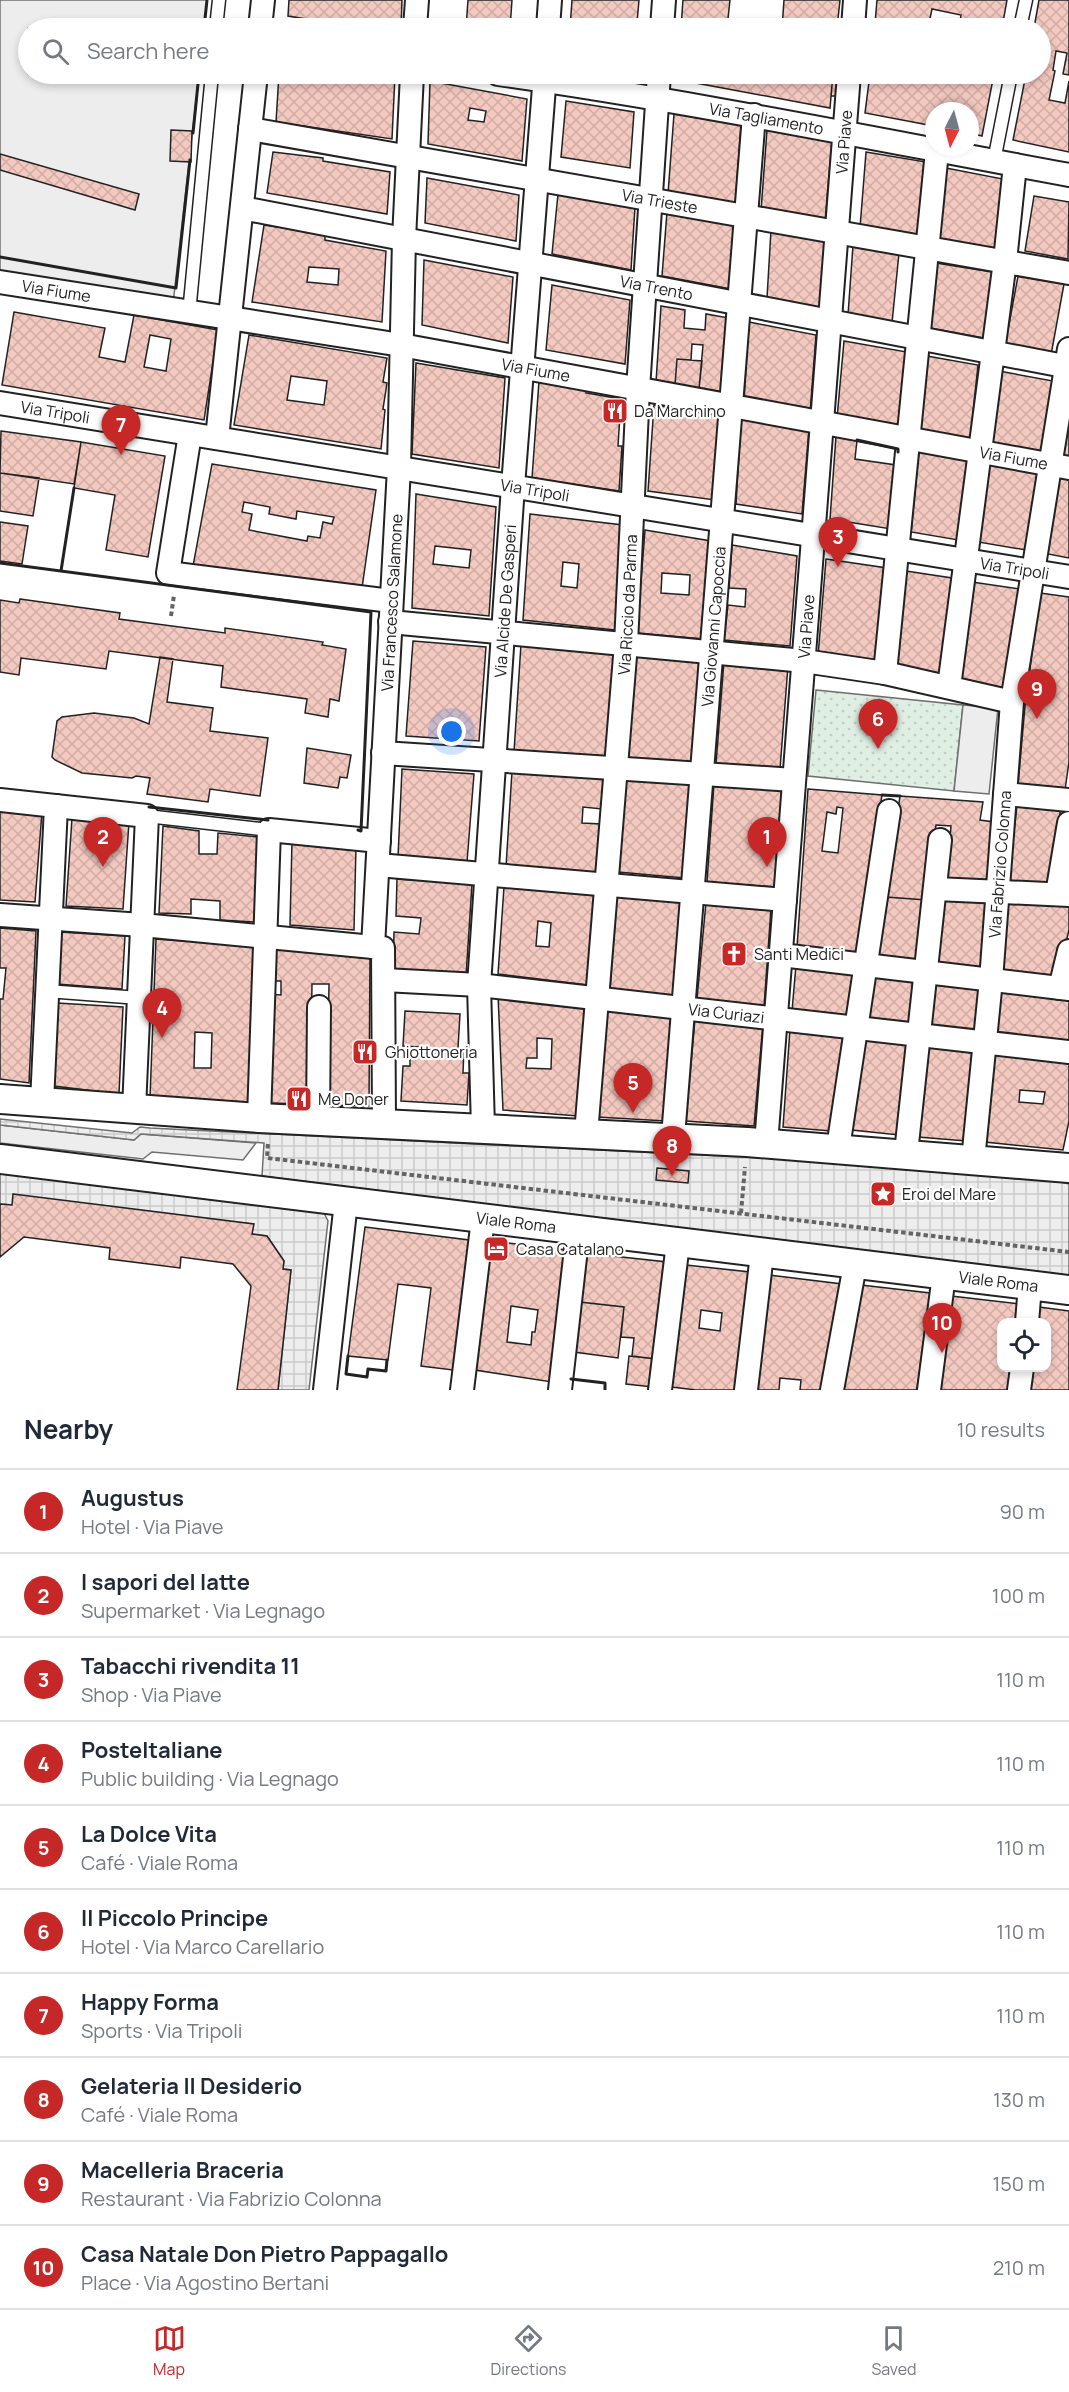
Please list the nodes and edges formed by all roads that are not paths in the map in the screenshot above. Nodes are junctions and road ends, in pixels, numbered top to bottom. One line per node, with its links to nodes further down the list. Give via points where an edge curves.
1 (219, 0): 8 (lane)
2 (263, 0): 9 (street)
3 (417, 0): 10 (street)
4 (550, 0): 11 (street)
5 (664, 0): 12 (street)
6 (855, 0): 13 (street)
7 (1026, 0): 14 (lane)
8 (217, 18)
9 (261, 18)
10 (416, 18)
11 (549, 18)
12 (663, 18)
13 (854, 18)
14 (1022, 18)
15 (211, 84): 46 (lane)
16 (255, 84): 25 (street)
17 (412, 84): 30 (street, Via Francesco Salamone)
18 (544, 84): 33 (street, Via Alcide De Gasperi)
19 (584, 84): 23 (street, Via Tagliamento)
20 (658, 84): 23 (street, Via Riccio da Parma)
21 (848, 84): 26 (street, Via Piave)
22 (1010, 84): 31 (lane)
23 (657, 97): 24 (street, Via Tagliamento); 34 (street, Via Riccio da Parma)
24 (754, 115): 26 (street, Via Tagliamento); 36 (street, Via Giovanni Capoccia)
25 (250, 129): 30 (street, Via Trieste); 35 (street)
26 (844, 132): 27 (street, Via Tagliamento); 37 (street, Via Piave)
27 (925, 149)
28 (937, 156): 39 (street)
29 (962, 156): 31 (street, Via Tagliamento)
30 (408, 157): 33 (street, Via Trieste); 38 (street, Via Francesco Salamone)
31 (1005, 163): 32 (street, Via Tagliamento); 40 (street)
32 (1069, 175)
33 (536, 178): 34 (street, Via Trieste); 41 (street, Via Alcide De Gasperi)
34 (650, 200): 36 (street, Via Trieste); 44 (street, Via Riccio da Parma)
35 (242, 208): 38 (street, Via Trento); 47 (street)
36 (746, 216): 37 (street, Via Trieste); 45 (street, Via Giovanni Capoccia)
37 (837, 232): 39 (street, Via Trieste); 48 (street, Via Piave)
38 (404, 239): 41 (street, Via Trento); 50 (street, Via Francesco Salamone)
39 (928, 247): 40 (street, Via Trieste); 49 (street)
40 (1005, 261): 42 (street, Via Trieste); 51 (street)
41 (531, 263): 44 (street, Via Trento); 53 (street, Via Alcide De Gasperi)
42 (1069, 273)
43 (0, 282): 46 (street, Via Fiume)
44 (646, 285): 45 (street, Via Trento); 54 (street, Via Riccio da Parma)
45 (740, 303): 48 (street, Via Trento); 56 (street, Via Giovanni Capoccia)
46 (189, 313): 47 (street, Via Fiume)
47 (230, 319): 50 (street, Via Fiume); 59 (street)
48 (830, 321): 49 (street, Via Trento); 57 (street, Via Piave)
49 (920, 338): 51 (street, Via Trento); 60 (street)
50 (401, 345): 53 (street, Via Fiume); 63 (street, Via Francesco Salamone)
51 (993, 352): 52 (street, Via Trento); 61 (street)
52 (1068, 360): 62 (street, Via Fabrizio Colonna)
53 (523, 367): 54 (street, Via Fiume); 64 (street, Via Alcide De Gasperi)
54 (638, 388): 56 (street, Via Fiume); 65 (street, Via Riccio da Parma)
55 (0, 403): 58 (street, Via Tripoli)
56 (731, 405): 57 (street, Via Fiume); 66 (street, Via Giovanni Capoccia)
57 (822, 423): 60 (street, Via Fiume); 67 (street, Via Piave)
58 (190, 434): 59 (street, Via Tripoli); 72 (street, via 168,573)
59 (217, 438): 63 (street, Via Tripoli)
60 (909, 439): 61 (street, Via Fiume); 68 (street)
61 (979, 452): 62 (street, Via Fiume); 69 (street)
62 (1060, 466): 70 (street, Via Fabrizio Colonna)
63 (399, 468): 64 (street, Via Tripoli); 72 (street, Via Francesco Salamone)
64 (513, 486): 65 (street, Via Tripoli); 73 (street, Via Alcide De Gasperi)
65 (633, 506): 66 (street, Via Tripoli); 74 (street, Via Riccio da Parma)
66 (722, 521): 67 (street, Via Tripoli); 75 (street, Via Giovanni Capoccia)
67 (813, 535): 68 (street, Via Tripoli); 76 (street, Via Piave)
68 (898, 549): 69 (street, Via Tripoli); 77 (street)
69 (965, 560): 70 (street, Via Tripoli); 78 (street)
70 (1033, 571): 71 (street, Via Tripoli); 79 (street, Via Fabrizio Colonna)
71 (1069, 577)
72 (391, 612): 73 (street); 80 (street, Via Francesco Salamone)
73 (503, 633): 74 (street); 81 (street, Via Alcide De Gasperi)
74 (626, 644): 75 (street); 82 (street, Via Riccio da Parma)
75 (712, 652): 76 (street); 83 (street, Via Giovanni Capoccia)
76 (804, 661): 77 (street); 84 (street, Via Piave)
77 (885, 673): 78 (street)
78 (949, 687): 79 (street)
79 (1012, 702): 85 (street, Via Fabrizio Colonna)
80 (383, 753): 81 (street); 94 (street, Via Francesco Salamone)
81 (494, 761): 82 (street); 96 (street, Via Alcide De Gasperi)
82 (616, 768): 83 (street); 97 (street, Via Riccio da Parma)
83 (702, 774): 84 (street); 99 (street, Via Giovanni Capoccia)
84 (794, 780): 102 (street, Via Piave)
85 (1005, 794): 87 (street); 100 (street, Via Fabrizio Colonna)
86 (0, 800): 88 (street)
87 (1069, 800)
88 (57, 806): 90 (street); 104 (street)
89 (889, 811): 110 (street)
90 (147, 816): 92 (lane); 105 (street)
91 (1069, 823): 101 (street)
92 (269, 830): 94 (street); 106 (street)
93 (940, 840): 98 (street)
94 (379, 841): 95 (street, Via Francesco Salamone)
95 (378, 865): 96 (street); 107 (street, Via Francesco Salamone)
96 (486, 874): 97 (street); 114 (street, Via Alcide De Gasperi)
97 (607, 885): 99 (street); 118 (street, Via Riccio da Parma)
98 (936, 889): 100 (street); 111 (street)
99 (693, 892): 102 (street); 120 (street, Via Giovanni Capoccia)
100 (997, 892): 101 (street); 113 (street, Via Fabrizio Colonna)
101 (1063, 895)
102 (785, 900): 109 (street, Via Piave)
103 (0, 915): 104 (street)
104 (50, 918): 105 (street); 116 (street)
105 (142, 925): 106 (street); 117 (street)
106 (264, 936): 107 (street); 131 (street)
107 (373, 947): 112 (street, via 383,948)
108 (1069, 951): 115 (street)
109 (781, 955): 110 (street); 121 (street, Via Piave)
110 (866, 965): 111 (street); 122 (street)
111 (926, 972): 113 (street); 123 (street)
112 (384, 980): 114 (street, Via Curiazi); 130 (street)
113 (991, 980): 115 (street); 124 (street, Via Fabrizio Colonna)
114 (478, 985): 118 (street, Via Curiazi); 132 (street, Via Alcide De Gasperi)
115 (1065, 988)
116 (47, 991): 117 (lane); 127 (street)
117 (139, 998): 128 (street)
118 (598, 999): 120 (street, Via Curiazi); 133 (street, Via Riccio da Parma)
119 (320, 1007): 129 (street)
120 (684, 1008): 121 (street, Via Curiazi); 134 (street, Via Giovanni Capoccia)
121 (776, 1019): 122 (street, Via Curiazi); 136 (street, Via Piave)
122 (856, 1028): 123 (street, Via Curiazi); 135 (street)
123 (919, 1035): 124 (street, Via Curiazi); 137 (street)
124 (985, 1043): 125 (street, Via Curiazi); 139 (street, Via Fabrizio Colonna)
125 (1069, 1052)
126 (0, 1099): 127 (street)
127 (42, 1102): 128 (street)
128 (134, 1109): 131 (street)
129 (318, 1120): 130 (street); 131 (street)
130 (384, 1123): 132 (street)
131 (262, 1128)
132 (483, 1128): 133 (street)
133 (586, 1134): 134 (street)
134 (674, 1137): 136 (street)
135 (838, 1148): 136 (street); 137 (street)
136 (756, 1151)
137 (906, 1154): 139 (street)
138 (0, 1158): 141 (street, Viale Roma)
139 (973, 1160): 140 (street)
140 (1069, 1168)
141 (346, 1202): 142 (street, Viale Roma); 152 (street)
142 (483, 1219): 143 (street, Viale Roma); 153 (street)
143 (578, 1231): 144 (street, Viale Roma); 154 (street)
144 (678, 1243): 145 (street, Viale Roma); 155 (street)
145 (762, 1254): 146 (street, Viale Roma); 156 (street)
146 (855, 1264): 147 (street, Viale Roma); 157 (street)
147 (944, 1275): 148 (street, Viale Roma); 158 (street)
148 (1030, 1286): 149 (street, Viale Roma); 150 (street)
149 (1069, 1290)
150 (1027, 1318)
151 (1022, 1372): 159 (street)
152 (326, 1390)
153 (462, 1390)
154 (560, 1390)
155 (660, 1390)
156 (746, 1390)
157 (832, 1390)
158 (929, 1390)
159 (1020, 1390)

